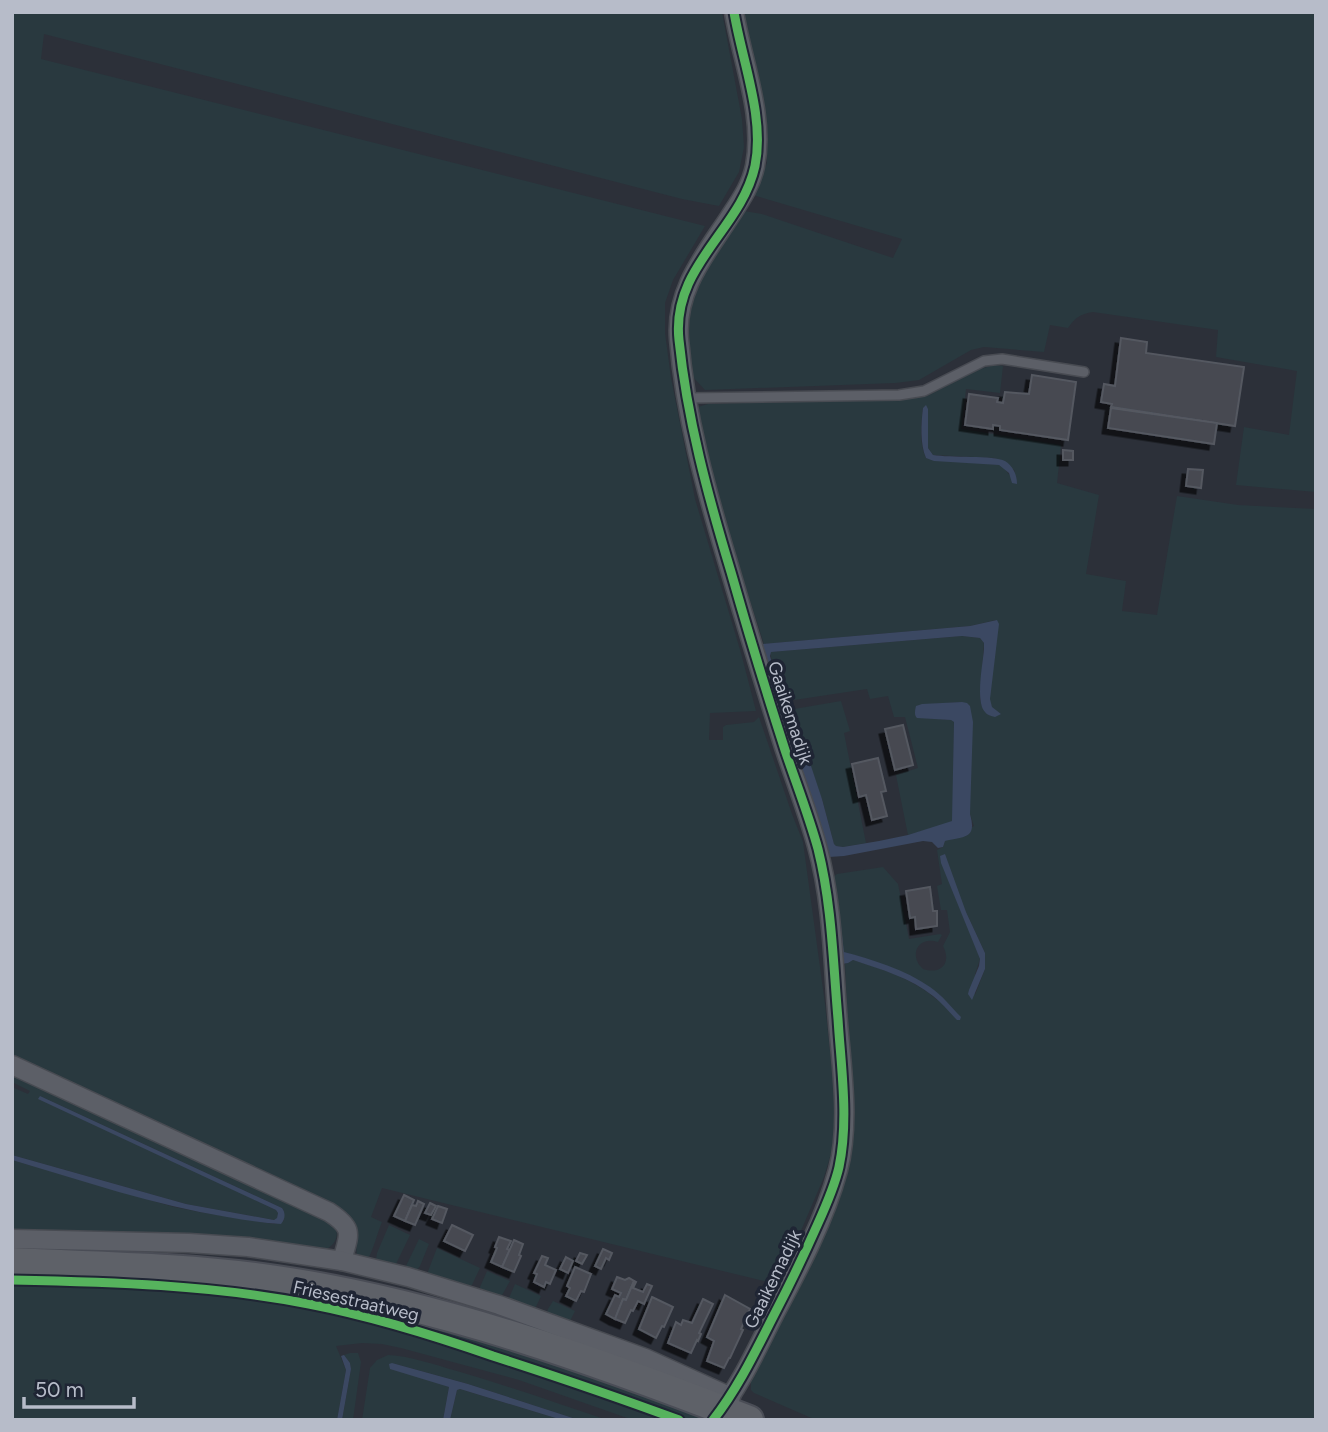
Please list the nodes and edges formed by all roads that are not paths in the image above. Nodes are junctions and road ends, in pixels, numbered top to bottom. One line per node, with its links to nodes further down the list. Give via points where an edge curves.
1 (734, 12): 3 (street, Gaaikemadijk, via 756,115 757,149 746,193 692,275 680,303 678,335)
2 (1084, 372): 3 (lane, via 1002,359 984,361 924,391)
3 (687, 398): 8 (street, Gaaikemadijk, via 705,484 826,886 844,1133 827,1205 794,1278)
4 (12, 1065): 6 (street, Friesestraatweg, via 329,1212 348,1231)
5 (12, 1239): 6 (street, Friesestraatweg, via 189,1243)
6 (342, 1261): 8 (street, Friesestraatweg, via 499,1305 645,1358)
7 (12, 1262): 8 (main road, Friesestraatweg, via 176,1269 333,1289 492,1329)
8 (722, 1409): 9 (main road, Friesestraatweg)
9 (749, 1420)

